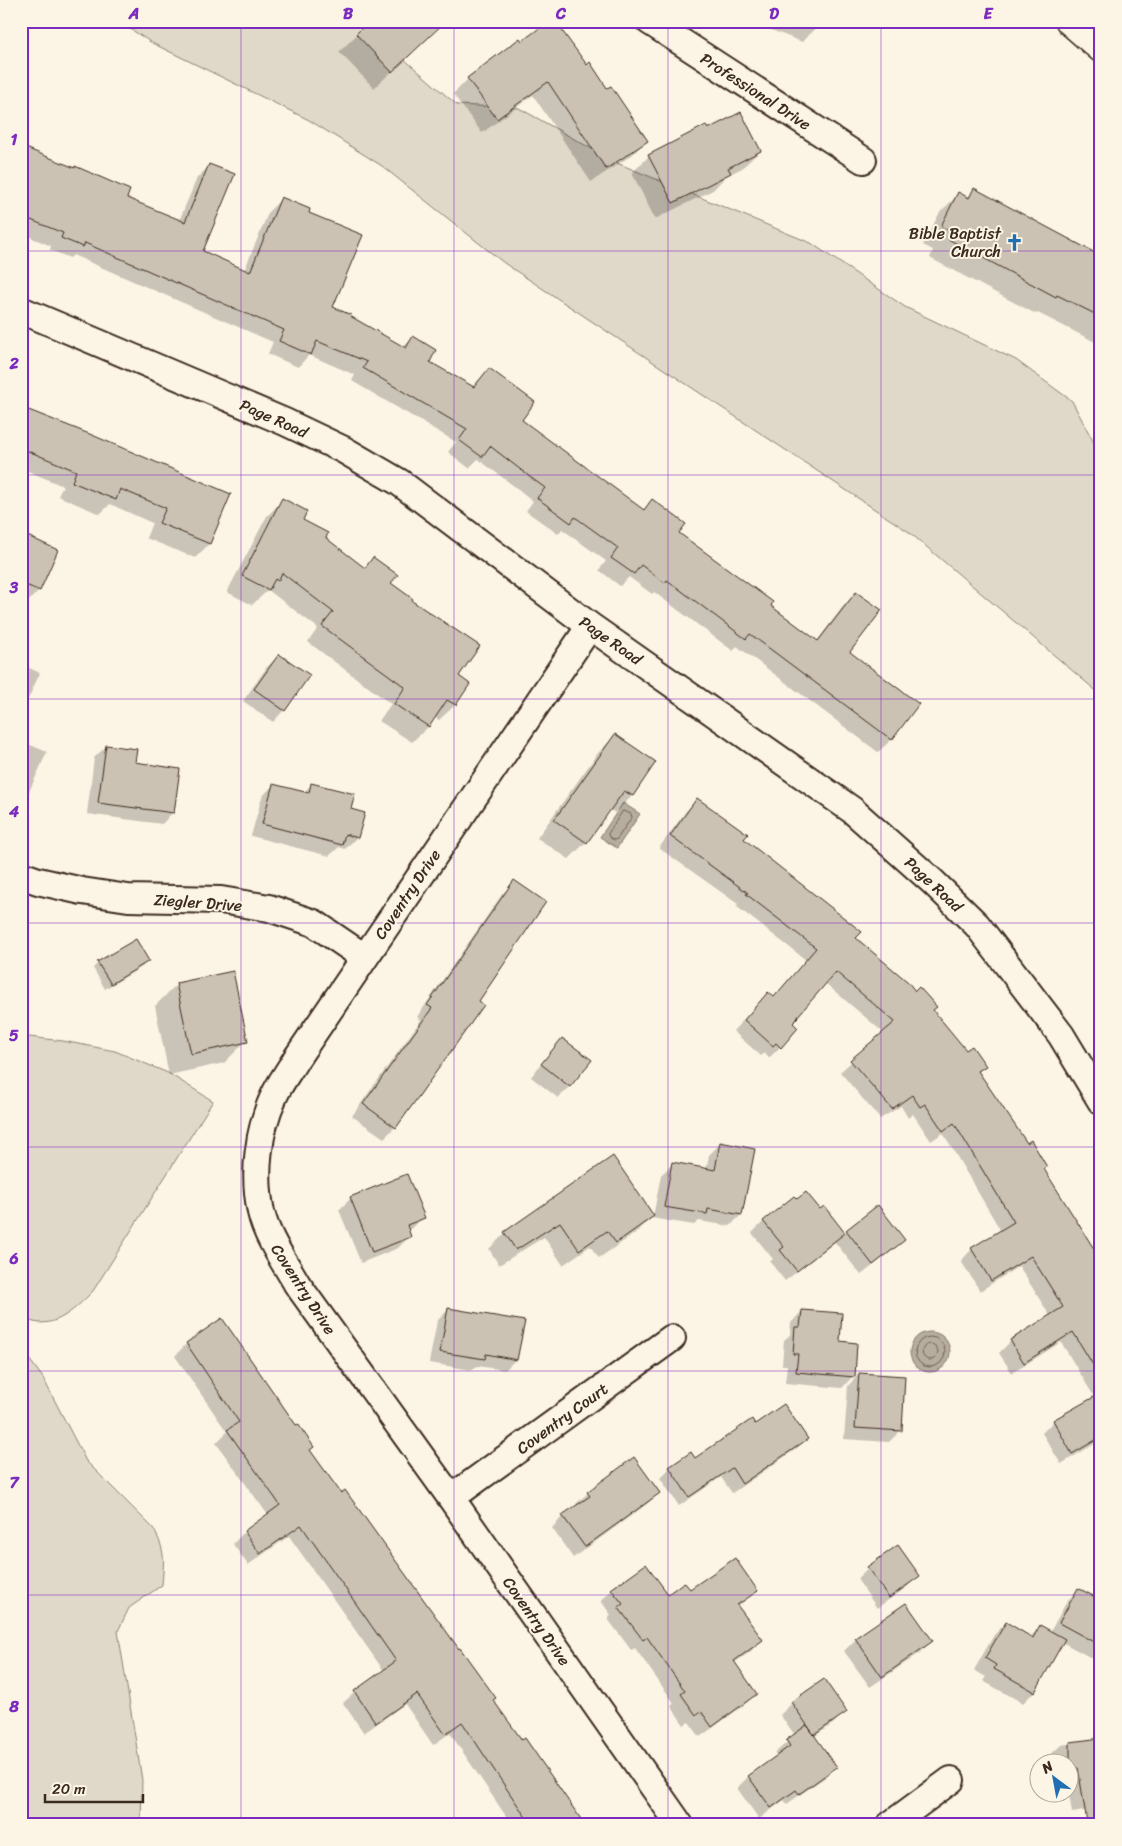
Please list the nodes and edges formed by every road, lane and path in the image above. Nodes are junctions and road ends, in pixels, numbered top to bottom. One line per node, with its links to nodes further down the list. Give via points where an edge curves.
1 (649, 21): 4 (street, Professional Drive)
2 (1070, 21): 3 (main road)
3 (1101, 48)
4 (863, 160)
5 (21, 310): 6 (street, Page Road, via 344,450 399,482)
6 (590, 626): 8 (street, Coventry Drive); 9 (street, Page Road, via 852,810 933,882 977,925 1026,987 1061,1035)
7 (21, 875): 8 (street, Ziegler Drive, via 73,889 128,898 222,900 269,908 314,923)
8 (364, 957): 11 (street, Coventry Drive, via 274,1096 262,1134 257,1175 261,1213 275,1248 298,1284)
9 (1101, 1101)
10 (672, 1338): 11 (street, Coventry Court)
11 (451, 1498): 13 (street, Coventry Drive)
12 (950, 1780): 14 (street)
13 (680, 1825)
14 (890, 1825)

